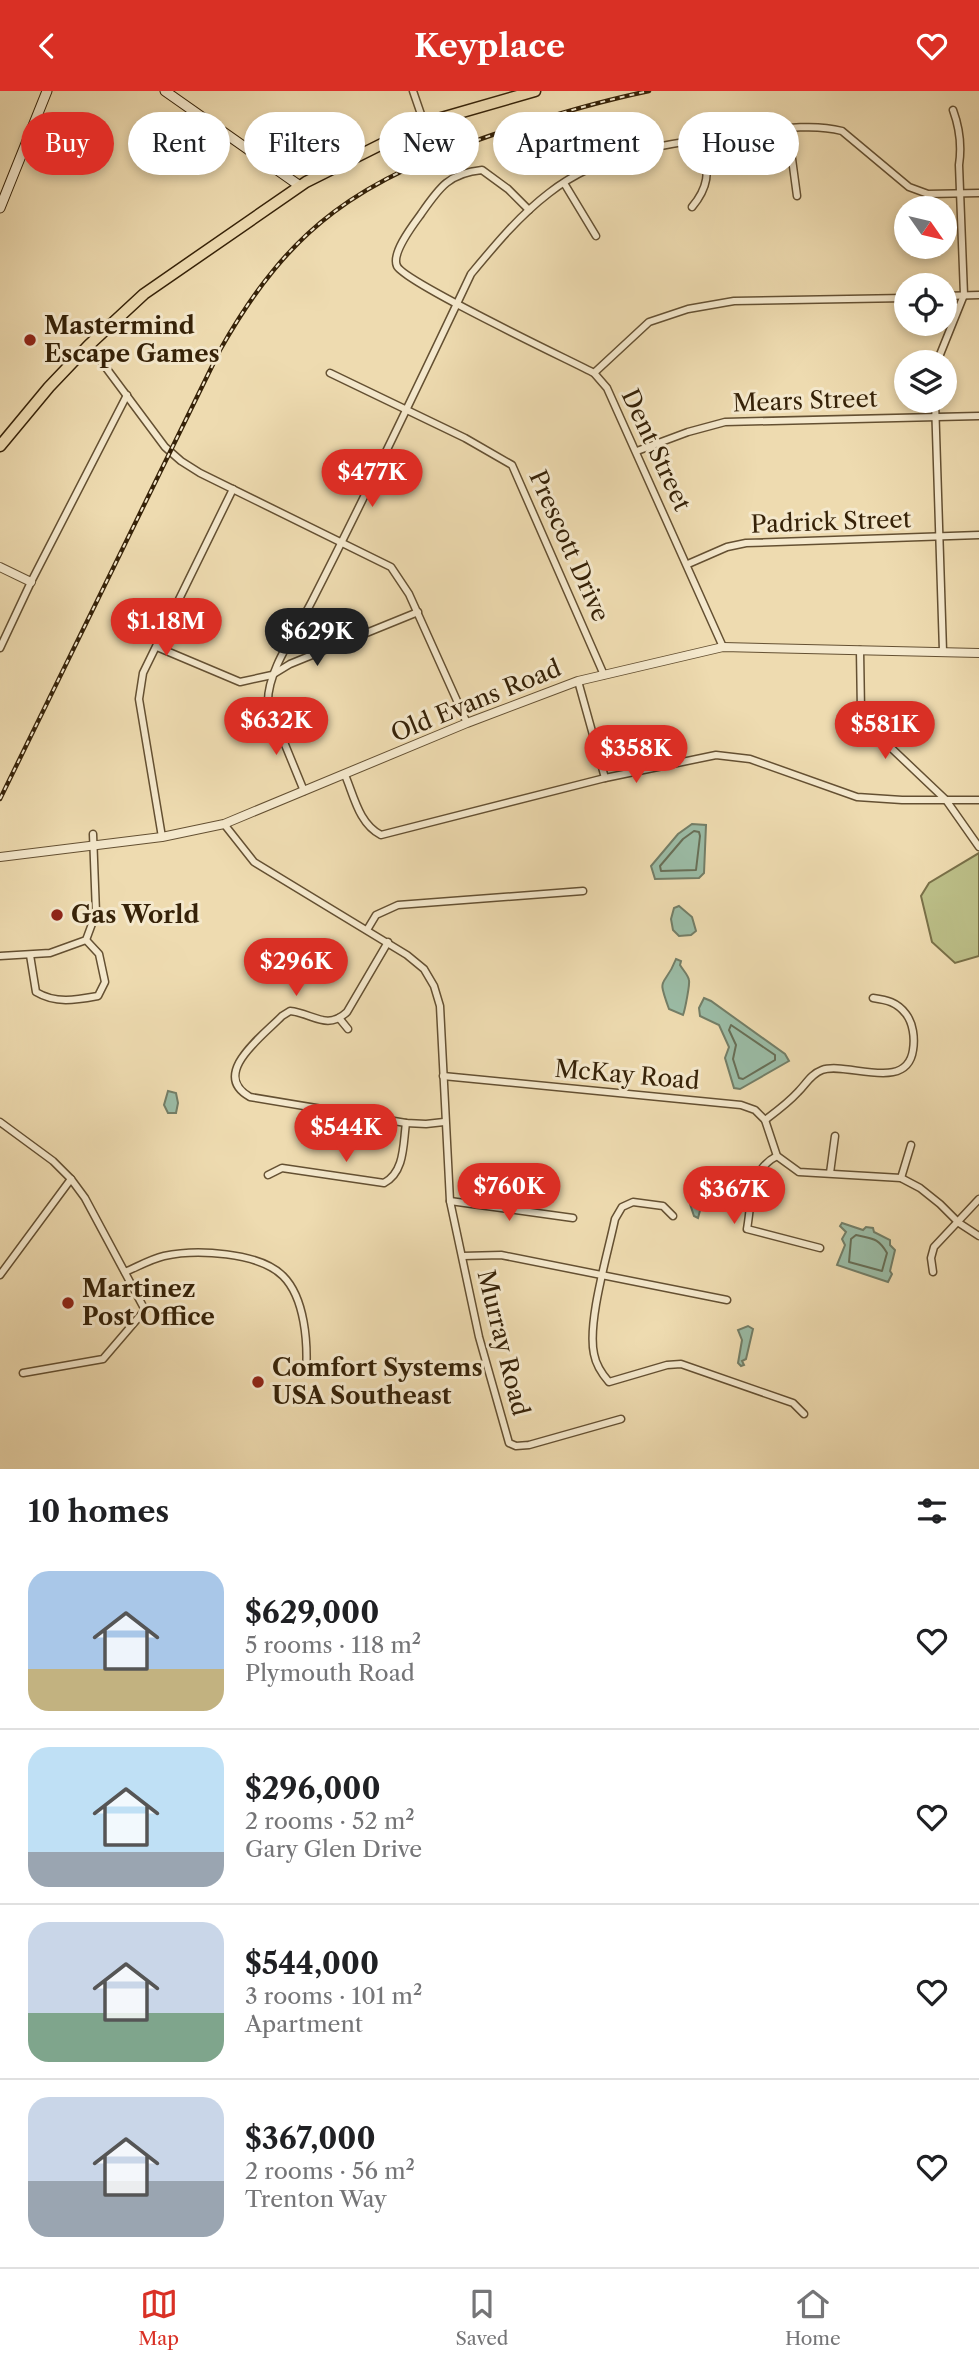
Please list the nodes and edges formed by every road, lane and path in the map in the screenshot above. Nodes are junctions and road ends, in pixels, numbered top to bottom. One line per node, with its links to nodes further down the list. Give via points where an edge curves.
1 (46, 91): 17 (main road)
2 (165, 91): 14 (main road)
3 (413, 91): 6 (street)
4 (535, 91): 7 (main road)
5 (953, 110): 15 (street, via 960,129)
6 (420, 112)
7 (462, 112)
8 (799, 129): 15 (street, via 842,131 909,187 928,194)
9 (678, 143): 13 (street, via 615,158)
10 (379, 144): 14 (main road)
11 (707, 175): 19 (street, via 703,193)
12 (794, 175): 18 (street)
13 (564, 183): 21 (street); 22 (street)
14 (300, 186): 28 (main road, via 144,294)
15 (962, 193): 16 (street); 24 (street)
16 (979, 193)
17 (2, 196): 20 (main road)
18 (797, 196)
19 (692, 207)
20 (0, 208)
21 (529, 209): 27 (street, via 471,274); 27 (street, Dent Street, via 482,170 449,179 430,201 400,246 397,265 404,274)
22 (596, 236)
23 (957, 295): 24 (street)
24 (964, 295): 25 (street); 29 (street)
25 (979, 295)
26 (894, 297): 31 (street, via 734,302 688,309 649,322)
27 (457, 303): 31 (street, Dent Street); 33 (street)
28 (89, 345): 32 (street); 37 (main road)
29 (942, 350)
30 (330, 373): 33 (street, Prescott Drive)
31 (594, 373): 38 (street, Dent Street, via 607,389)
32 (127, 395): 39 (street, via 176,457); 45 (street)
33 (406, 409): 42 (street); 54 (street, Prescott Drive, via 512,465)
34 (935, 413): 36 (street)
35 (979, 416): 36 (street, Mears Street)
36 (935, 417): 38 (street, Mears Street, via 724,422); 41 (street)
37 (0, 446)
38 (637, 451): 43 (street, Dent Street)
39 (233, 489): 42 (street); 47 (street)
40 (979, 535): 41 (street, Padrick Street)
41 (938, 537): 43 (street, Padrick Street, via 746,544); 51 (street)
42 (341, 542): 46 (street, via 391,567); 53 (street)
43 (688, 564): 48 (street, Dent Street)
44 (0, 567): 45 (street)
45 (31, 582): 49 (street)
46 (418, 612): 53 (street); 56 (street)
47 (157, 647): 53 (street, via 240,682); 64 (street, via 144,673 139,699)
48 (723, 647): 50 (street, Old Evans Road); 54 (street, Old Evans Road)
49 (0, 648)
50 (860, 650): 51 (street, Old Evans Road); 60 (street, via 861,712 868,726)
51 (943, 651): 52 (street, Old Evans Road)
52 (979, 653)
53 (272, 675): 59 (street, via 268,703)
54 (604, 675): 55 (street, Old Evans Road)
55 (578, 681): 56 (street, Old Evans Road); 58 (street)
56 (467, 723): 57 (street, Old Evans Road)
57 (345, 775): 58 (street, via 361,815 370,830 381,835); 59 (street, Old Evans Road)
58 (605, 778): 60 (street, via 702,757 736,756 856,797)
59 (304, 791): 62 (street, Old Evans Road)
60 (946, 800): 61 (street); 66 (street)
61 (979, 800)
62 (224, 824): 64 (street, Old Evans Road); 69 (street, Murray Road, via 254,862)
63 (93, 834): 65 (street)
64 (162, 837): 65 (street, Old Evans Road)
65 (94, 846): 67 (street, Old Evans Road); 70 (street, via 96,913)
66 (979, 847)
67 (0, 857)
68 (583, 891): 69 (street, via 398,905 376,915)
69 (368, 930): 71 (street, Murray Road)
70 (86, 940): 72 (street, via 60,951); 72 (street, via 99,954 105,982 98,996 48,1000 36,992)
71 (388, 942): 75 (street); 77 (street, Murray Road, via 424,969 434,986 442,1025)
72 (30, 955): 73 (street)
73 (0, 956)
74 (873, 998): 78 (street, via 891,1001 909,1017 912,1058 902,1069 887,1073 823,1069)
75 (340, 1018): 76 (street); 81 (street, via 322,1020 290,1011 240,1059 235,1081 250,1097)
76 (348, 1029)
77 (443, 1076): 78 (street, McKay Road, via 741,1105); 80 (street, Murray Road)
78 (765, 1120): 84 (street)
79 (0, 1122): 88 (street)
80 (444, 1122): 81 (street); 90 (street, Murray Road)
81 (407, 1123): 86 (street, via 398,1171 384,1183 282,1168)
82 (835, 1136): 85 (street)
83 (911, 1145): 87 (street)
84 (777, 1156): 85 (street, via 799,1172); 95 (street, via 756,1175 747,1229)
85 (831, 1173): 87 (street)
86 (268, 1175)
87 (901, 1178): 93 (street, via 920,1188)
88 (71, 1179): 97 (street); 99 (street)
89 (979, 1199): 93 (street)
90 (450, 1201): 92 (street); 96 (street, Murray Road)
91 (673, 1216): 100 (street, via 663,1206 633,1202 622,1207 615,1219)
92 (573, 1218)
93 (959, 1223): 94 (street); 98 (street, via 934,1247)
94 (979, 1236)
95 (820, 1248)
96 (463, 1256): 100 (street, via 501,1255); 105 (street, Murray Road, via 479,1338 509,1443 529,1445)
97 (125, 1272): 102 (street, via 145,1310 115,1348 103,1359); 103 (street, via 162,1256 192,1252 223,1253 282,1274 294,1290 300,1312)
98 (933, 1272)
99 (0, 1275)
100 (603, 1275): 101 (street); 104 (street, via 594,1315 593,1352 609,1382 681,1364 793,1403)
101 (727, 1300)
102 (23, 1373)
103 (306, 1373)
104 (804, 1415)
105 (621, 1419)

